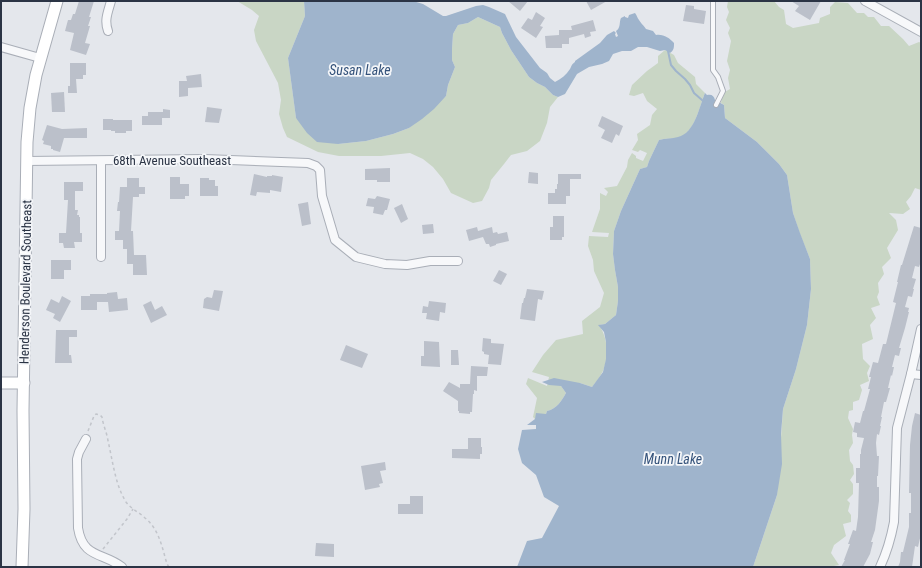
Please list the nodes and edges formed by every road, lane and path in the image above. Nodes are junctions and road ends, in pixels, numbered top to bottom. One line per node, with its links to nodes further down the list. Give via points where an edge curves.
1 (57, 1): 8 (street, Henderson Boulevard Southeast)
2 (111, 1): 5 (street, via 106,19)
3 (713, 1): 9 (lane, via 713,70 723,91)
4 (865, 1): 6 (street)
5 (108, 31)
6 (921, 32)
7 (1, 47): 8 (street)
8 (40, 58): 10 (street, Henderson Boulevard Southeast, via 30,108)
9 (716, 104)
10 (26, 161): 11 (street, 68th Avenue Southeast); 18 (street, Henderson Boulevard Southeast)
11 (101, 161): 12 (street); 13 (street, 68th Avenue Southeast, via 205,159 308,163 320,170 322,196 335,240 356,257 385,264 408,265 430,261)
12 (101, 258)
13 (458, 261)
14 (921, 330): 15 (street)
15 (911, 374): 16 (street); 25 (street, via 897,428 894,522 887,552)
16 (921, 375)
17 (1, 383): 18 (street)
18 (24, 383): 22 (street, Henderson Boulevard Southeast)
19 (86, 438): 20 (path, via 94,416 100,415 117,480 127,504); 21 (street, via 77,459 79,537 92,553)
20 (133, 509): 21 (path, via 105,546); 24 (path, via 155,529)
21 (102, 557): 23 (street)
22 (22, 567)
23 (122, 567)
24 (169, 567)
25 (880, 567)

